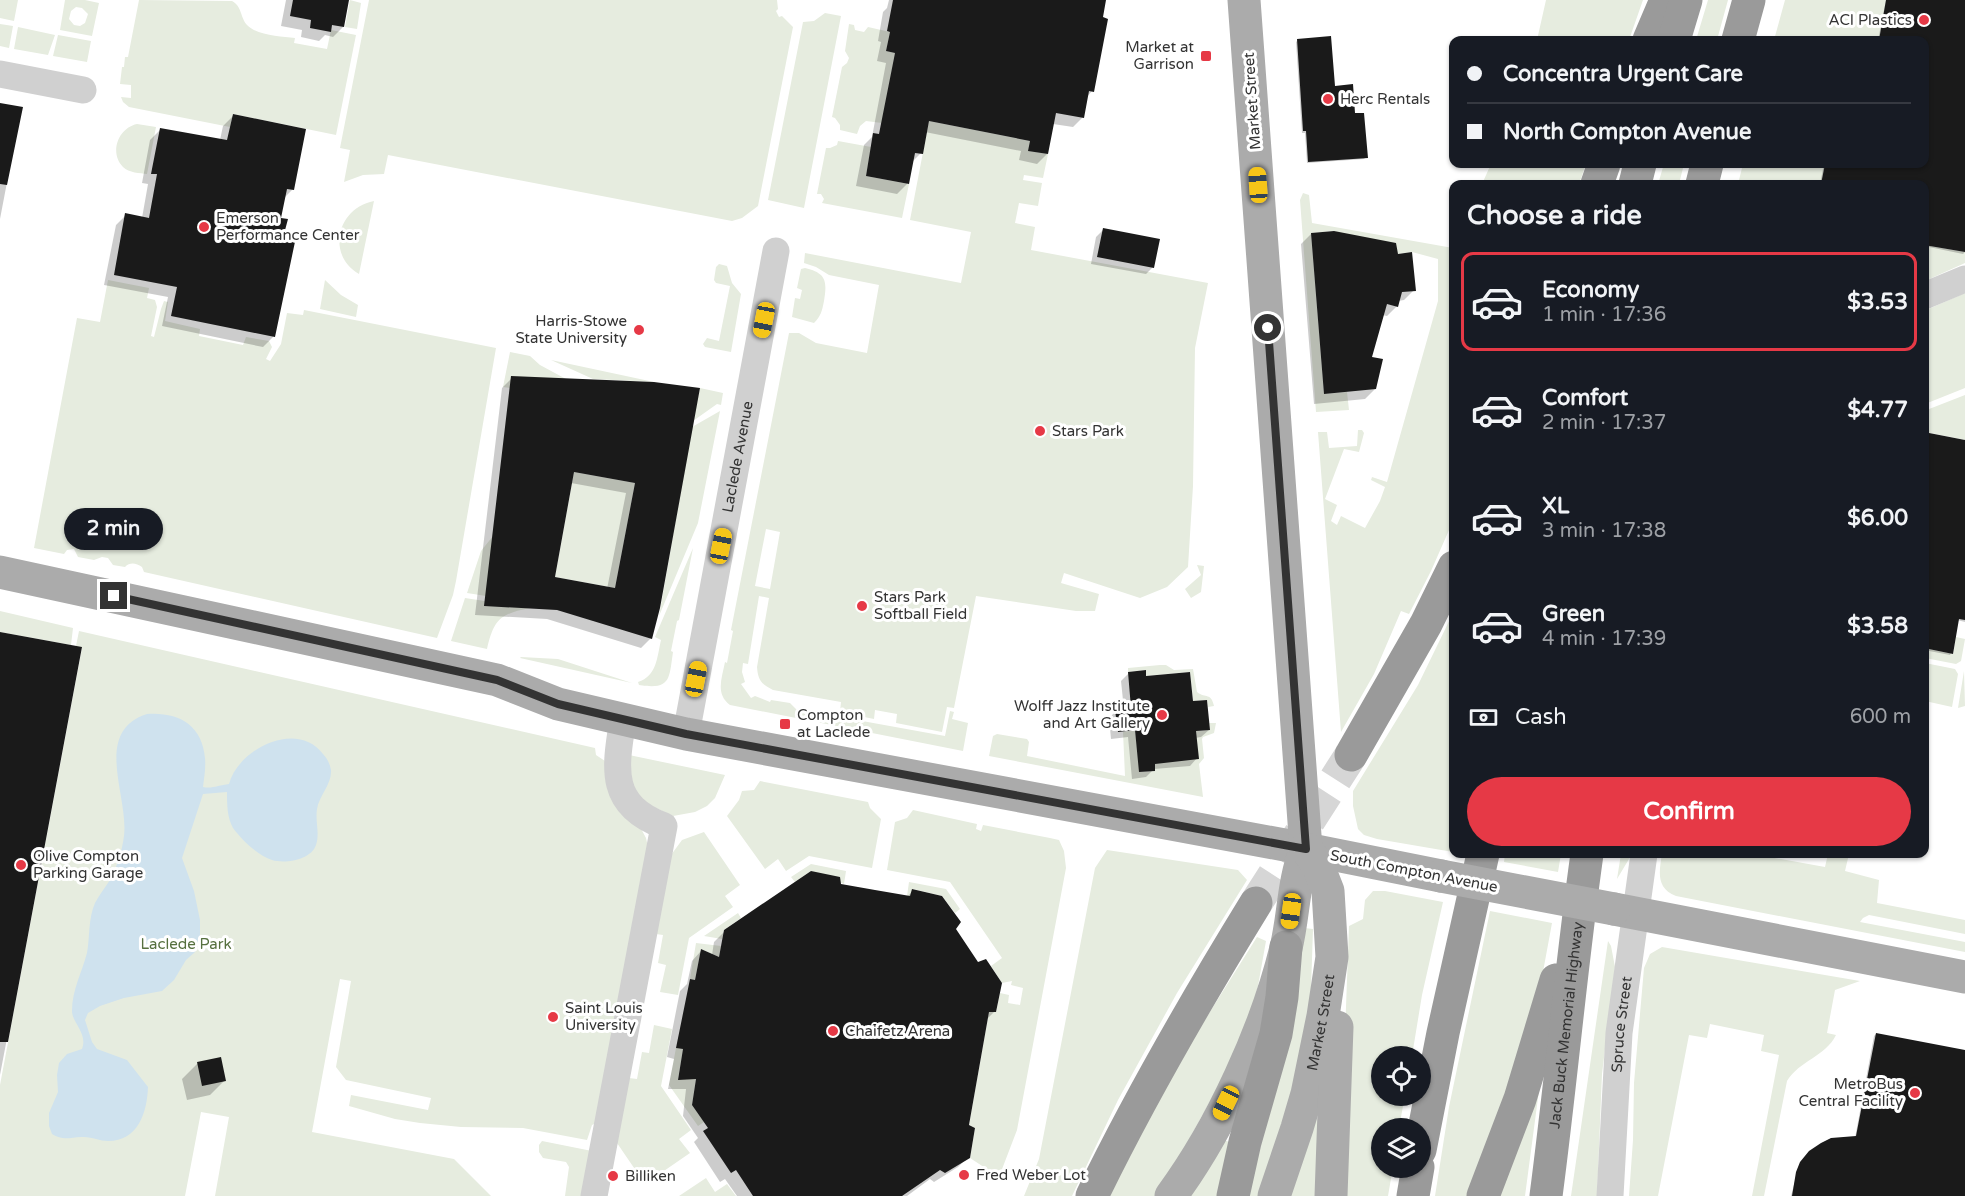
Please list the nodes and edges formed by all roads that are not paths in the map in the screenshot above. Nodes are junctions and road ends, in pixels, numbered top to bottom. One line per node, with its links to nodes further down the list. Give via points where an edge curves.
1 (1244, 0): 18 (main road, Market Street)
2 (1666, 0): 5 (highway)
3 (1686, 0): 6 (highway)
4 (1749, 0): 7 (highway)
5 (1651, 36)
6 (1675, 36)
7 (1739, 36)
8 (0, 74): 9 (street)
9 (83, 90)
10 (776, 251): 16 (street, Laclede Avenue)
11 (1965, 279): 12 (street)
12 (1929, 294)
13 (0, 572): 15 (main road, South Compton Avenue, via 497,680 558,704)
14 (1449, 577): 17 (highway)
15 (623, 719): 16 (main road, South Compton Avenue); 30 (street, via 617,766 621,790 638,813 664,826)
16 (686, 734): 18 (main road, South Compton Avenue)
17 (1351, 755)
18 (1306, 849): 23 (main road, South Compton Avenue, bridge); 25 (main road, Market Street); 26 (main road, Market Street, via 1317,863 1328,891)
19 (1482, 858): 28 (highway)
20 (1586, 858): 24 (highway, Jack Buck Memorial Highway)
21 (1643, 858): 23 (street, Spruce Street)
22 (1256, 903): 31 (highway, via 1161,1061)
23 (1625, 912): 27 (main road, South Compton Avenue); 39 (street, Spruce Street)
24 (1578, 919): 37 (highway, via 1565,948 1520,1099); 38 (highway, Jack Buck Memorial Highway)
25 (1286, 946): 32 (main road, Market Street, via 1243,1068 1218,1121); 33 (highway, via 1276,1034)
26 (1332, 957): 34 (main road, Market Street, via 1307,1094); 35 (main road, via 1337,1031)
27 (1965, 977)
28 (1426, 1118)
29 (1416, 1178): 36 (highway)
30 (594, 1196)
31 (1092, 1196)
32 (1171, 1196)
33 (1233, 1196)
34 (1274, 1196)
35 (1331, 1196)
36 (1413, 1196)
37 (1483, 1196)
38 (1546, 1196)
39 (1610, 1196)

